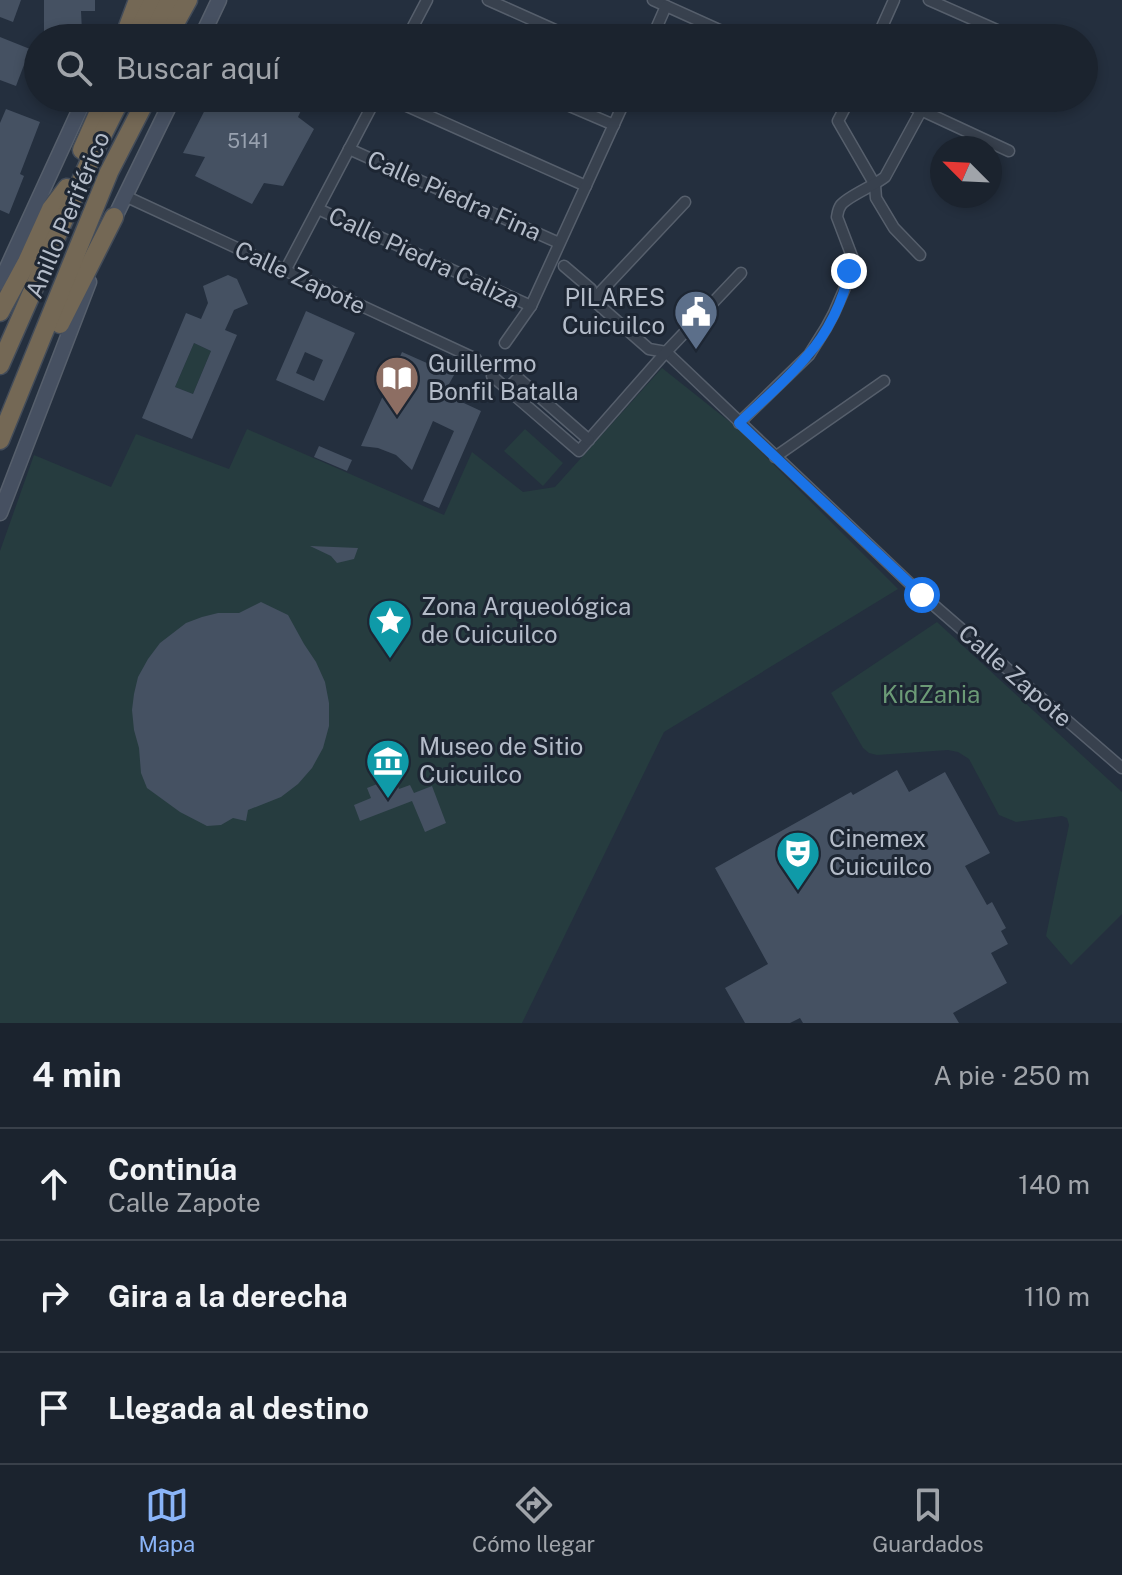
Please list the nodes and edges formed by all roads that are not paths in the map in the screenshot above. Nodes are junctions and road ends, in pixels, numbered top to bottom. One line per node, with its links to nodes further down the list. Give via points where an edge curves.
1 (136, 0): 13 (main road); 14 (highway)
2 (154, 0): 15 (highway)
3 (170, 0): 16 (highway)
4 (188, 0): 17 (highway)
5 (197, 0): 18 (highway)
6 (219, 0): 19 (main road)
7 (427, 0): 20 (street)
8 (488, 0): 21 (street)
9 (653, 0): 12 (street)
10 (894, 0): 24 (street)
11 (929, 0): 25 (street)
12 (666, 6): 22 (street); 23 (street)
13 (123, 24)
14 (128, 24)
15 (142, 24)
16 (158, 24)
17 (175, 24)
18 (184, 24)
19 (208, 24)
20 (415, 24)
21 (542, 24)
22 (658, 24)
23 (706, 24)
24 (883, 24)
25 (983, 24)
26 (78, 112): 51 (main road)
27 (98, 112): 45 (highway, Anillo Periférico)
28 (114, 112): 64 (highway)
29 (130, 112): 67 (highway)
30 (140, 112): 69 (highway, Anillo Periférico, via 109,172)
31 (166, 112): 46 (main road)
32 (369, 112): 41 (street)
33 (420, 112): 44 (street)
34 (584, 112): 39 (street)
35 (620, 112): 39 (street)
36 (843, 112): 43 (street, via 838,121)
37 (920, 112): 43 (street, via 885,177)
38 (925, 112): 40 (street)
39 (614, 125): 44 (street)
40 (974, 135): 42 (street)
41 (349, 149): 48 (street); 50 (street, Calle Piedra Fina)
42 (1009, 151)
43 (875, 185): 52 (street, via 876,198 894,228); 68 (street, via 838,210 853,259 826,328 809,355)
44 (586, 186): 50 (street)
45 (67, 188): 59 (highway, via 51,209); 61 (highway, Anillo Periférico)
46 (125, 196): 49 (main road); 54 (street, Calle Zapote)
47 (685, 202): 57 (street)
48 (318, 209): 54 (street); 58 (street, Calle Piedra Caliza)
49 (114, 217): 69 (highway); 71 (main road)
50 (559, 243): 58 (street)
51 (7, 253): 56 (main road)
52 (920, 255)
53 (564, 266): 57 (street, Calle Zapote, via 591,289)
54 (285, 271): 63 (street, Calle Zapote)
55 (741, 273): 62 (street)
56 (0, 283)
57 (593, 300): 62 (street, Calle Zapote, via 649,349)
58 (531, 306): 60 (street)
59 (0, 312)
60 (505, 343)
61 (0, 350)
62 (666, 352): 65 (street, via 589,440 518,378 507,389); 68 (street, Calle Zapote)
63 (476, 359)
64 (0, 365)
65 (492, 376)
66 (884, 381): 70 (street)
67 (0, 409)
68 (739, 423): 70 (street, Calle Zapote)
69 (0, 441)
70 (775, 457): 72 (street, Calle Zapote, via 922,595)
71 (0, 513)
72 (1122, 768)

